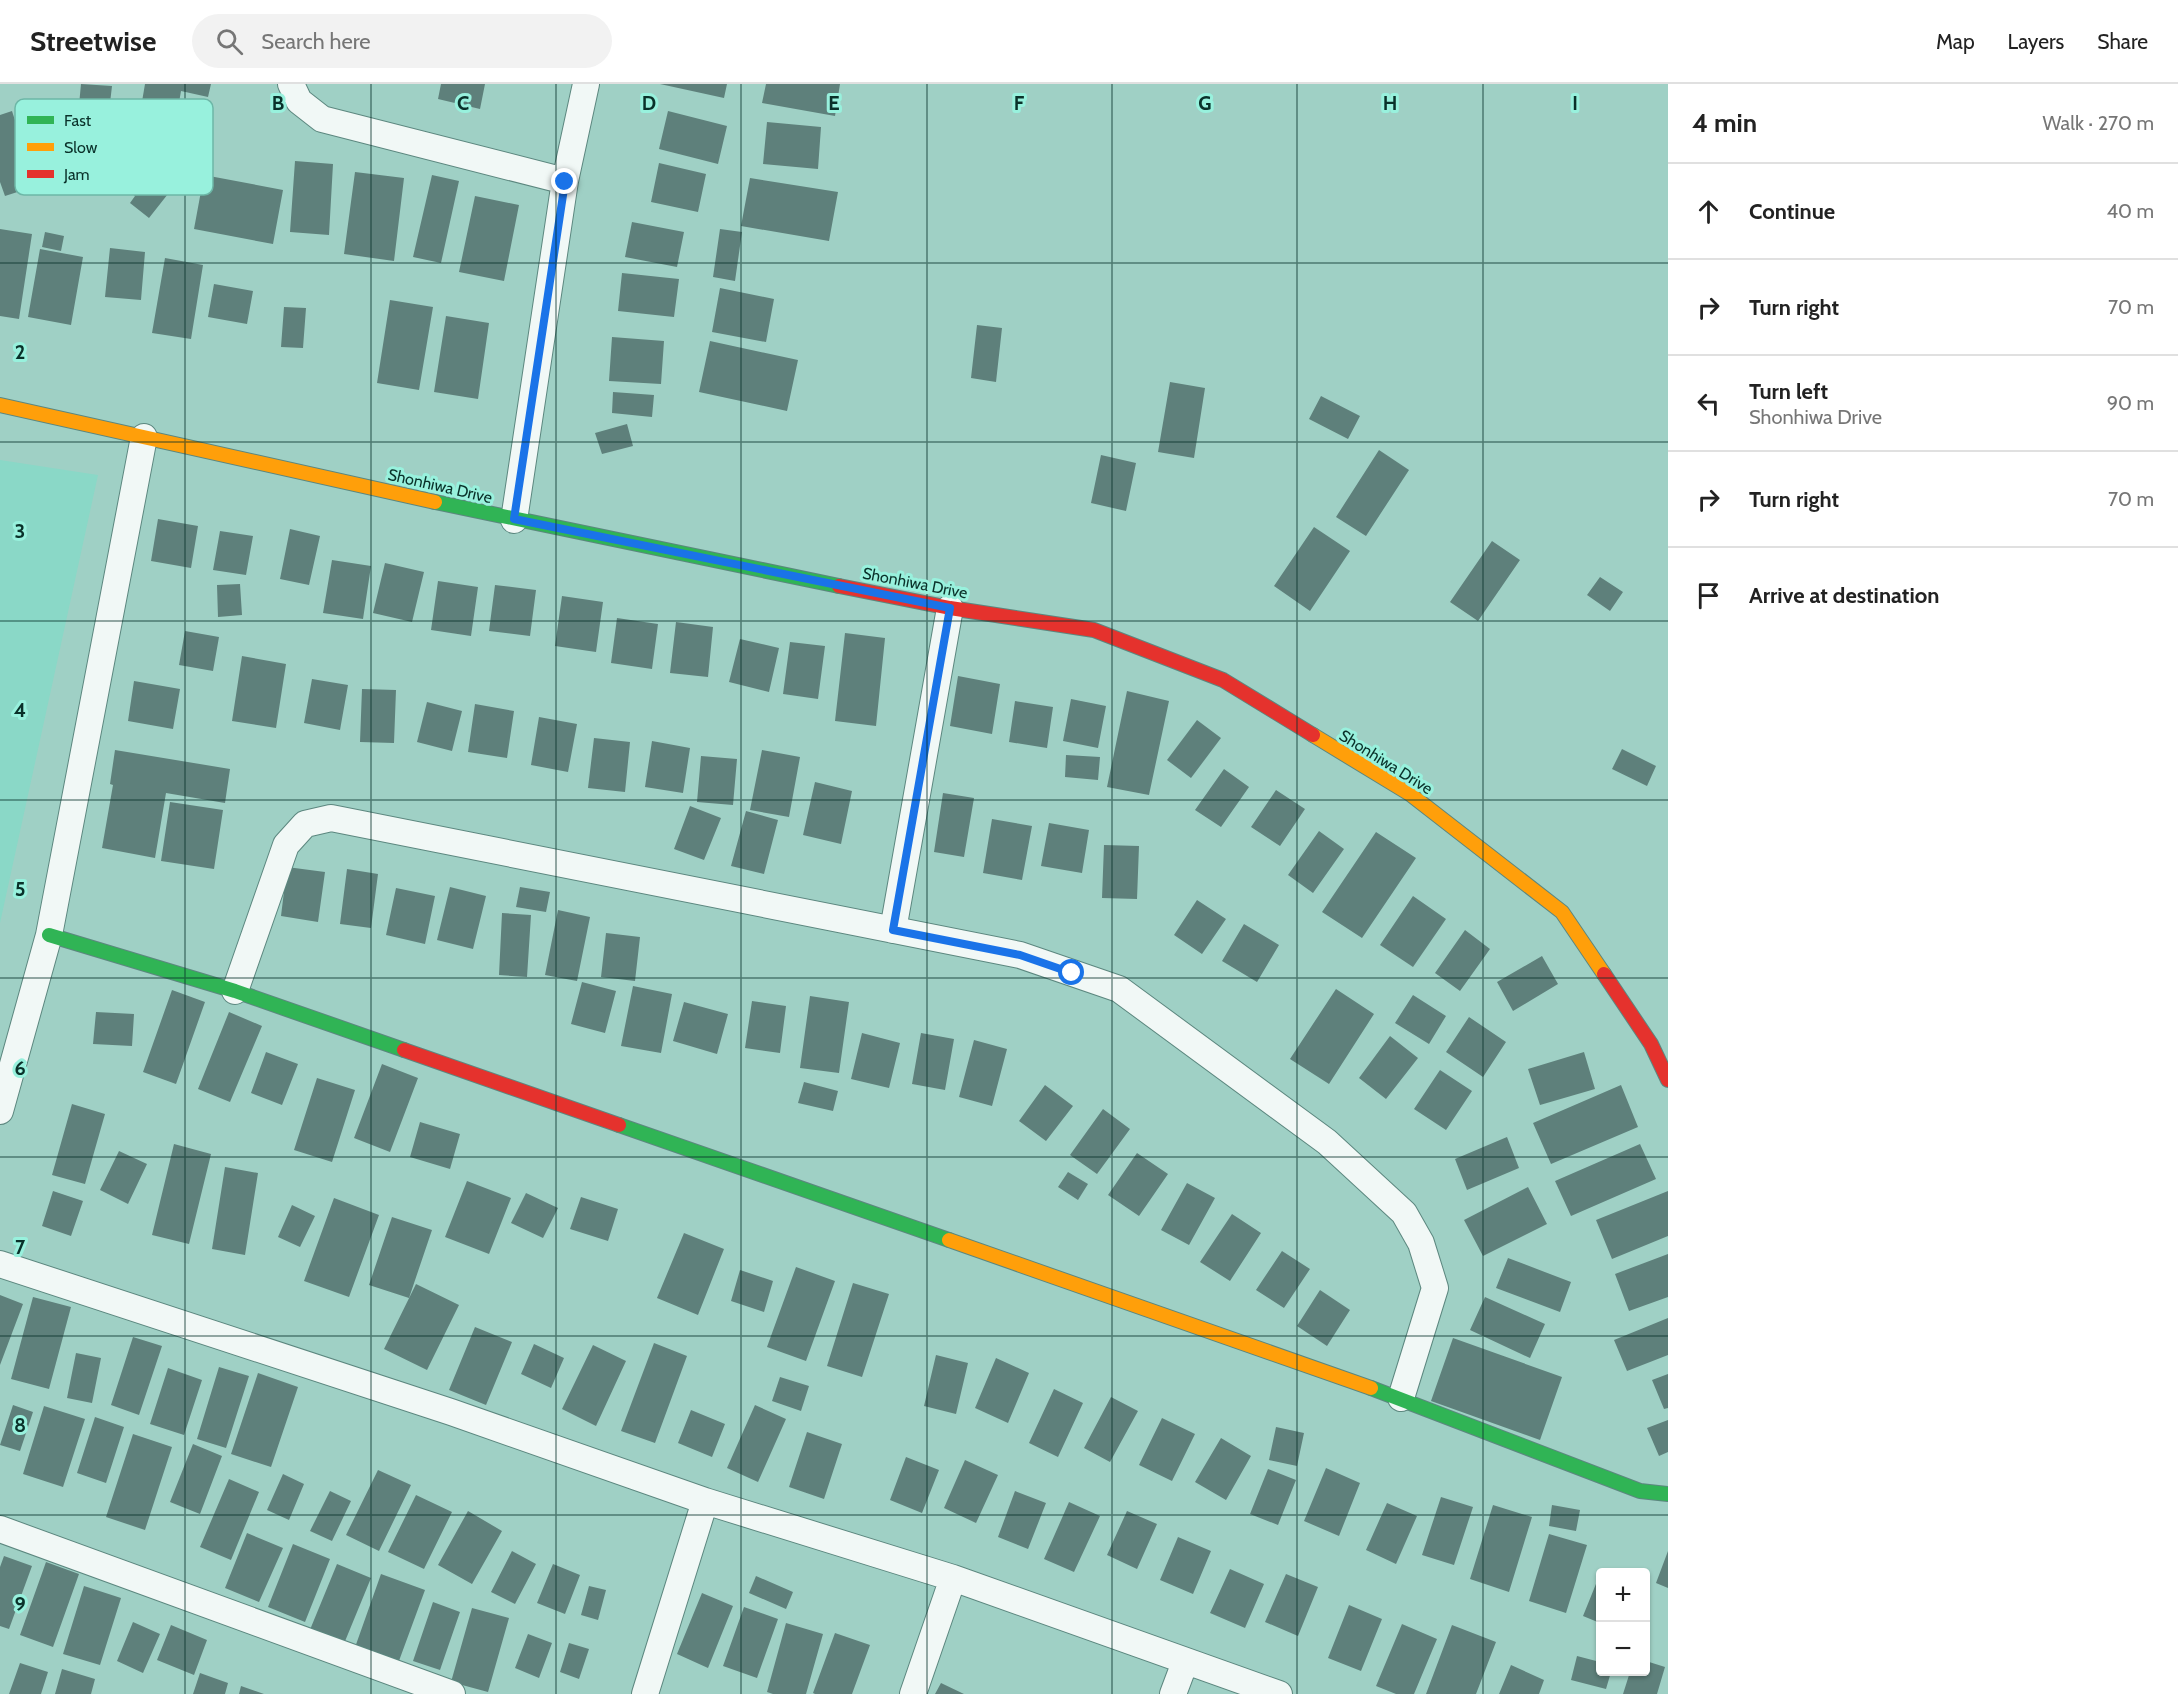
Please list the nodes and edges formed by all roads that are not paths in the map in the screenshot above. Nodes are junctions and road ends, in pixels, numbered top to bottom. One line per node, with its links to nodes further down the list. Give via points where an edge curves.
1 (291, 84): 3 (street, via 299,101 322,119)
2 (586, 84): 3 (street)
3 (565, 182): 6 (street)
4 (0, 405): 5 (street, Shonhiwa Drive)
5 (144, 437): 6 (street, Shonhiwa Drive); 9 (street)
6 (514, 519): 7 (street, Shonhiwa Drive)
7 (950, 608): 8 (street); 11 (street, Shonhiwa Drive, via 1094,630 1223,680 1410,794 1562,912 1651,1044)
8 (893, 930): 10 (street, via 331,818 305,824 286,845); 14 (street, via 1020,955 1119,989 1327,1142 1378,1187 1404,1212 1420,1243 1435,1288)
9 (49, 935): 10 (street); 12 (street)
10 (235, 991): 14 (street)
11 (1668, 1080)
12 (0, 1111)
13 (0, 1264): 16 (street, via 451,1412)
14 (1401, 1398): 15 (street, via 1641,1491)
15 (1668, 1494)
16 (705, 1501): 18 (street); 21 (street)
17 (0, 1529): 20 (street)
18 (953, 1578): 19 (street); 22 (street)
19 (1185, 1662): 23 (street); 24 (street)
20 (452, 1694)
21 (645, 1694)
22 (913, 1694)
23 (1173, 1694)
24 (1279, 1694)

